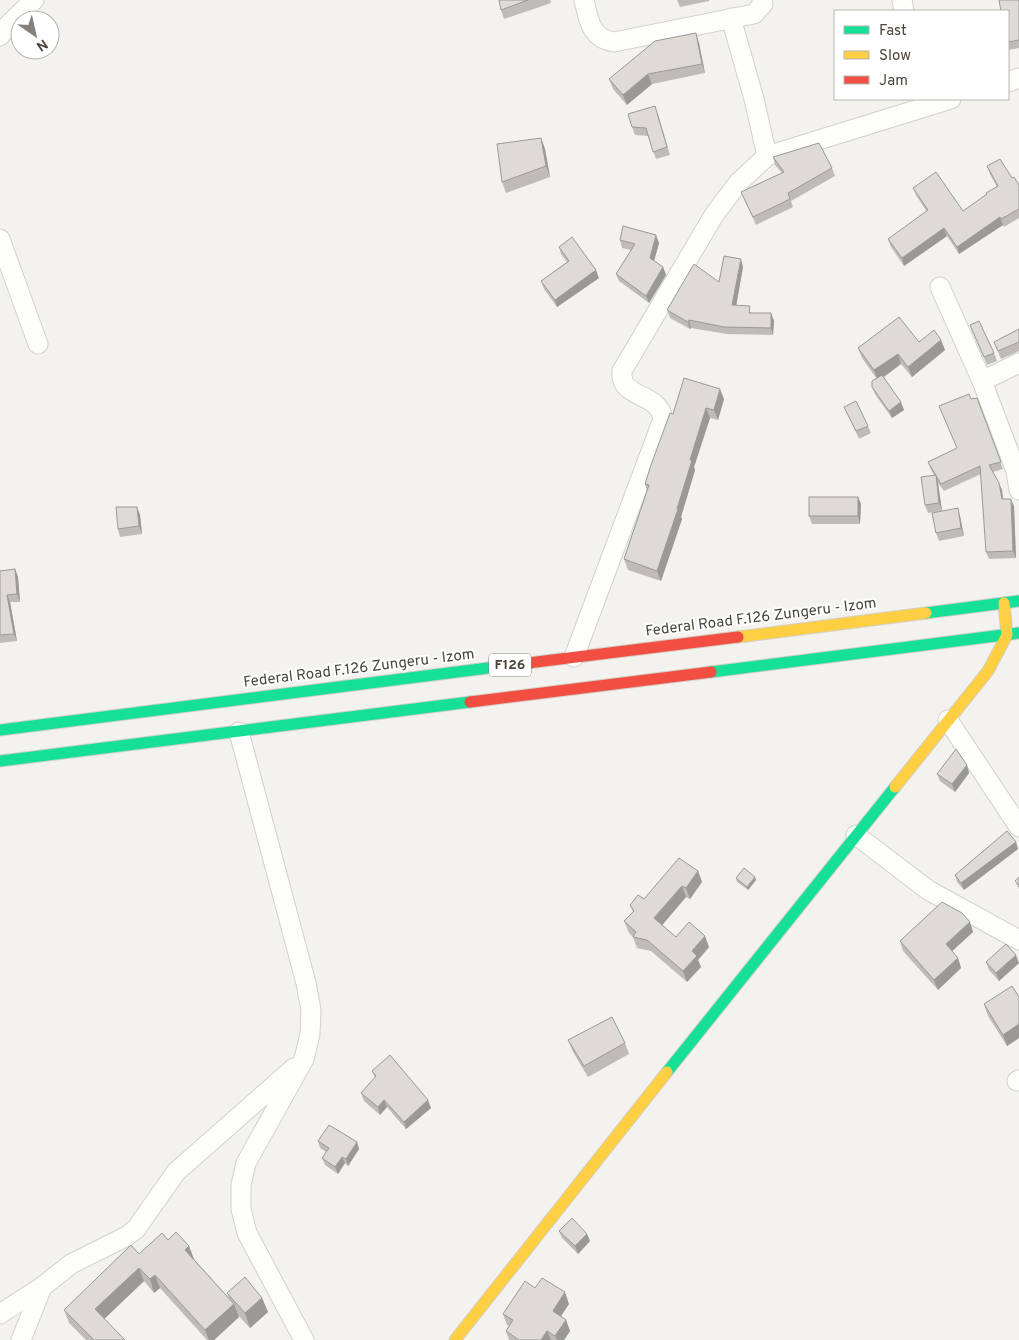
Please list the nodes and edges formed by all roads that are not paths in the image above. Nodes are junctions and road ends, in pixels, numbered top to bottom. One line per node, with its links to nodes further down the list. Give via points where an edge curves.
1 (34, 0): 5 (street)
2 (584, 0): 4 (street, via 590,24 596,33 604,40 614,42)
3 (762, 0): 4 (street, via 763,4 754,14)
4 (732, 18): 8 (street)
5 (0, 36)
6 (945, 100): 7 (street)
7 (919, 104): 8 (street)
8 (766, 156): 20 (street, via 738,183 714,215 622,371 621,378 627,388 657,404 663,419)
9 (0, 239): 11 (street)
10 (940, 287): 13 (street)
11 (38, 344)
12 (1019, 363): 13 (street)
13 (982, 381): 14 (street)
14 (1018, 471): 15 (street)
15 (1019, 490)
16 (1019, 601): 17 (main road, Federal Road F.126 Zungeru - Izom / F126)
17 (1004, 603): 19 (main road); 20 (main road, Federal Road F.126 Zungeru - Izom / F126)
18 (1019, 633): 19 (main road, F126)
19 (1007, 635): 21 (main road, via 988,671); 23 (main road, F126)
20 (574, 657): 22 (main road, Federal Road F.126 Zungeru - Izom / F126)
21 (948, 720): 25 (street); 26 (main road)
22 (0, 730)
23 (239, 732): 24 (main road, F126); 28 (street, via 306,983 311,1010)
24 (0, 761)
25 (1019, 827)
26 (856, 835): 27 (street, via 928,890); 33 (main road)
27 (1019, 940)
28 (304, 1059): 29 (street, via 176,1172 136,1229 71,1264); 32 (street, via 246,1163 241,1185 241,1209 247,1233)
29 (42, 1287): 30 (street); 31 (street)
30 (0, 1314)
31 (21, 1340)
32 (304, 1340)
33 (456, 1340)

